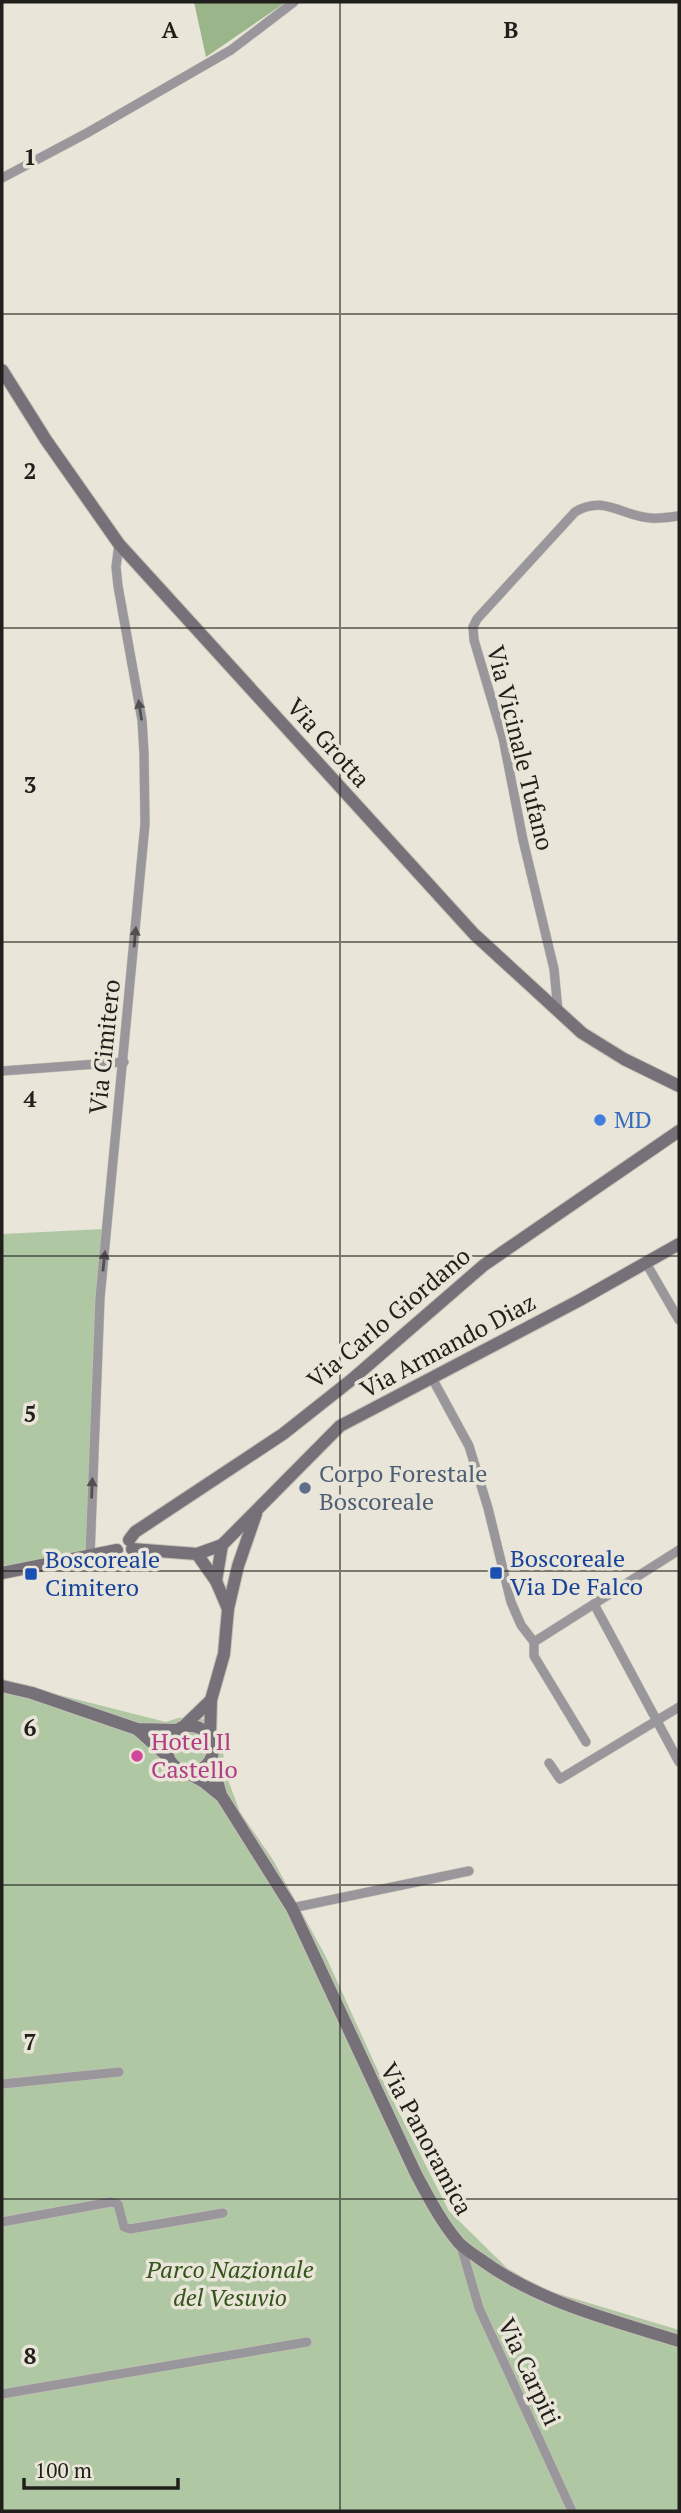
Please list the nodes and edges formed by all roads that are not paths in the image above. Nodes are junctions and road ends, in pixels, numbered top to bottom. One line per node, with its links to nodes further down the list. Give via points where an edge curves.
1 (294, 2): 2 (street, via 231,50)
2 (2, 178)
3 (2, 370): 5 (street, Via Grotta)
4 (679, 516): 6 (street, Via Vicinale Tufano, via 649,519 612,507 585,506 473,628 503,738 554,969)
5 (119, 544): 6 (street, Via Grotta, via 474,934); 7 (street, Via Cimitero, one-way to 5, via 145,824 145,765 142,720 118,586)
6 (558, 1011): 9 (street, Via Grotta, via 614,1053)
7 (124, 1062): 8 (street); 20 (street, Via Cimitero, one-way to 7, via 100,1298)
8 (2, 1071)
9 (679, 1086)
10 (679, 1131): 16 (street, Via Carlo Giordano, via 484,1265 283,1434 135,1532)
11 (679, 1244): 12 (street, Via Armando Diaz)
12 (646, 1263): 13 (street); 14 (street, Via Armando Diaz)
13 (679, 1320)
14 (432, 1378): 15 (street, Via Armando Diaz, via 340,1426); 26 (street, via 469,1446 511,1602)
15 (257, 1511): 17 (street, Via Armando Diaz); 21 (street, Via Armando Diaz)
16 (130, 1544): 19 (street); 20 (street, Via Carlo Giordano, via 118,1540 117,1550)
17 (222, 1545): 19 (street); 21 (street); 23 (street)
18 (679, 1550): 24 (street)
19 (197, 1554): 23 (street, Via Armando Diaz)
20 (90, 1556): 22 (street)
21 (238, 1566): 25 (street, Via Armando Diaz)
22 (2, 1573)
23 (216, 1581): 25 (street, Via Armando Diaz)
24 (594, 1604): 26 (street); 30 (street)
25 (228, 1609): 28 (street, Via Armando Diaz, via 224,1654)
26 (534, 1642): 34 (street, via 534,1656)
27 (2, 1686): 32 (street, Via Panoramica)
28 (211, 1700): 31 (street); 33 (street, Via Panoramica)
29 (679, 1707): 30 (street)
30 (657, 1720): 37 (street); 38 (street, via 560,1779)
31 (181, 1728): 32 (street, Via Panoramica); 33 (street, Via Panoramica, via 199,1728); 35 (street, via 168,1742)
32 (137, 1729): 35 (street, Via Panoramica)
33 (210, 1737): 36 (street, Via Panoramica)
34 (586, 1742)
35 (168, 1757): 39 (street, Via Panoramica)
36 (211, 1759): 39 (street, via 200,1770); 40 (street, Via Panoramica)
37 (679, 1762)
38 (549, 1763)
39 (185, 1771): 40 (street, Via Panoramica)
40 (220, 1795): 42 (street, Via Panoramica)
41 (469, 1871): 42 (street)
42 (292, 1908): 47 (street, Via Panoramica, via 416,2174 438,2216)
43 (119, 2072): 44 (street)
44 (2, 2084)
45 (223, 2213): 46 (street, via 130,2230 124,2227 118,2204 111,2202)
46 (2, 2222)
47 (461, 2244): 48 (street, Via Panoramica, via 500,2273 537,2292); 51 (street, Via Carpiti, via 478,2308)
48 (679, 2341)
49 (307, 2342): 50 (street)
50 (2, 2393)
51 (572, 2511)

